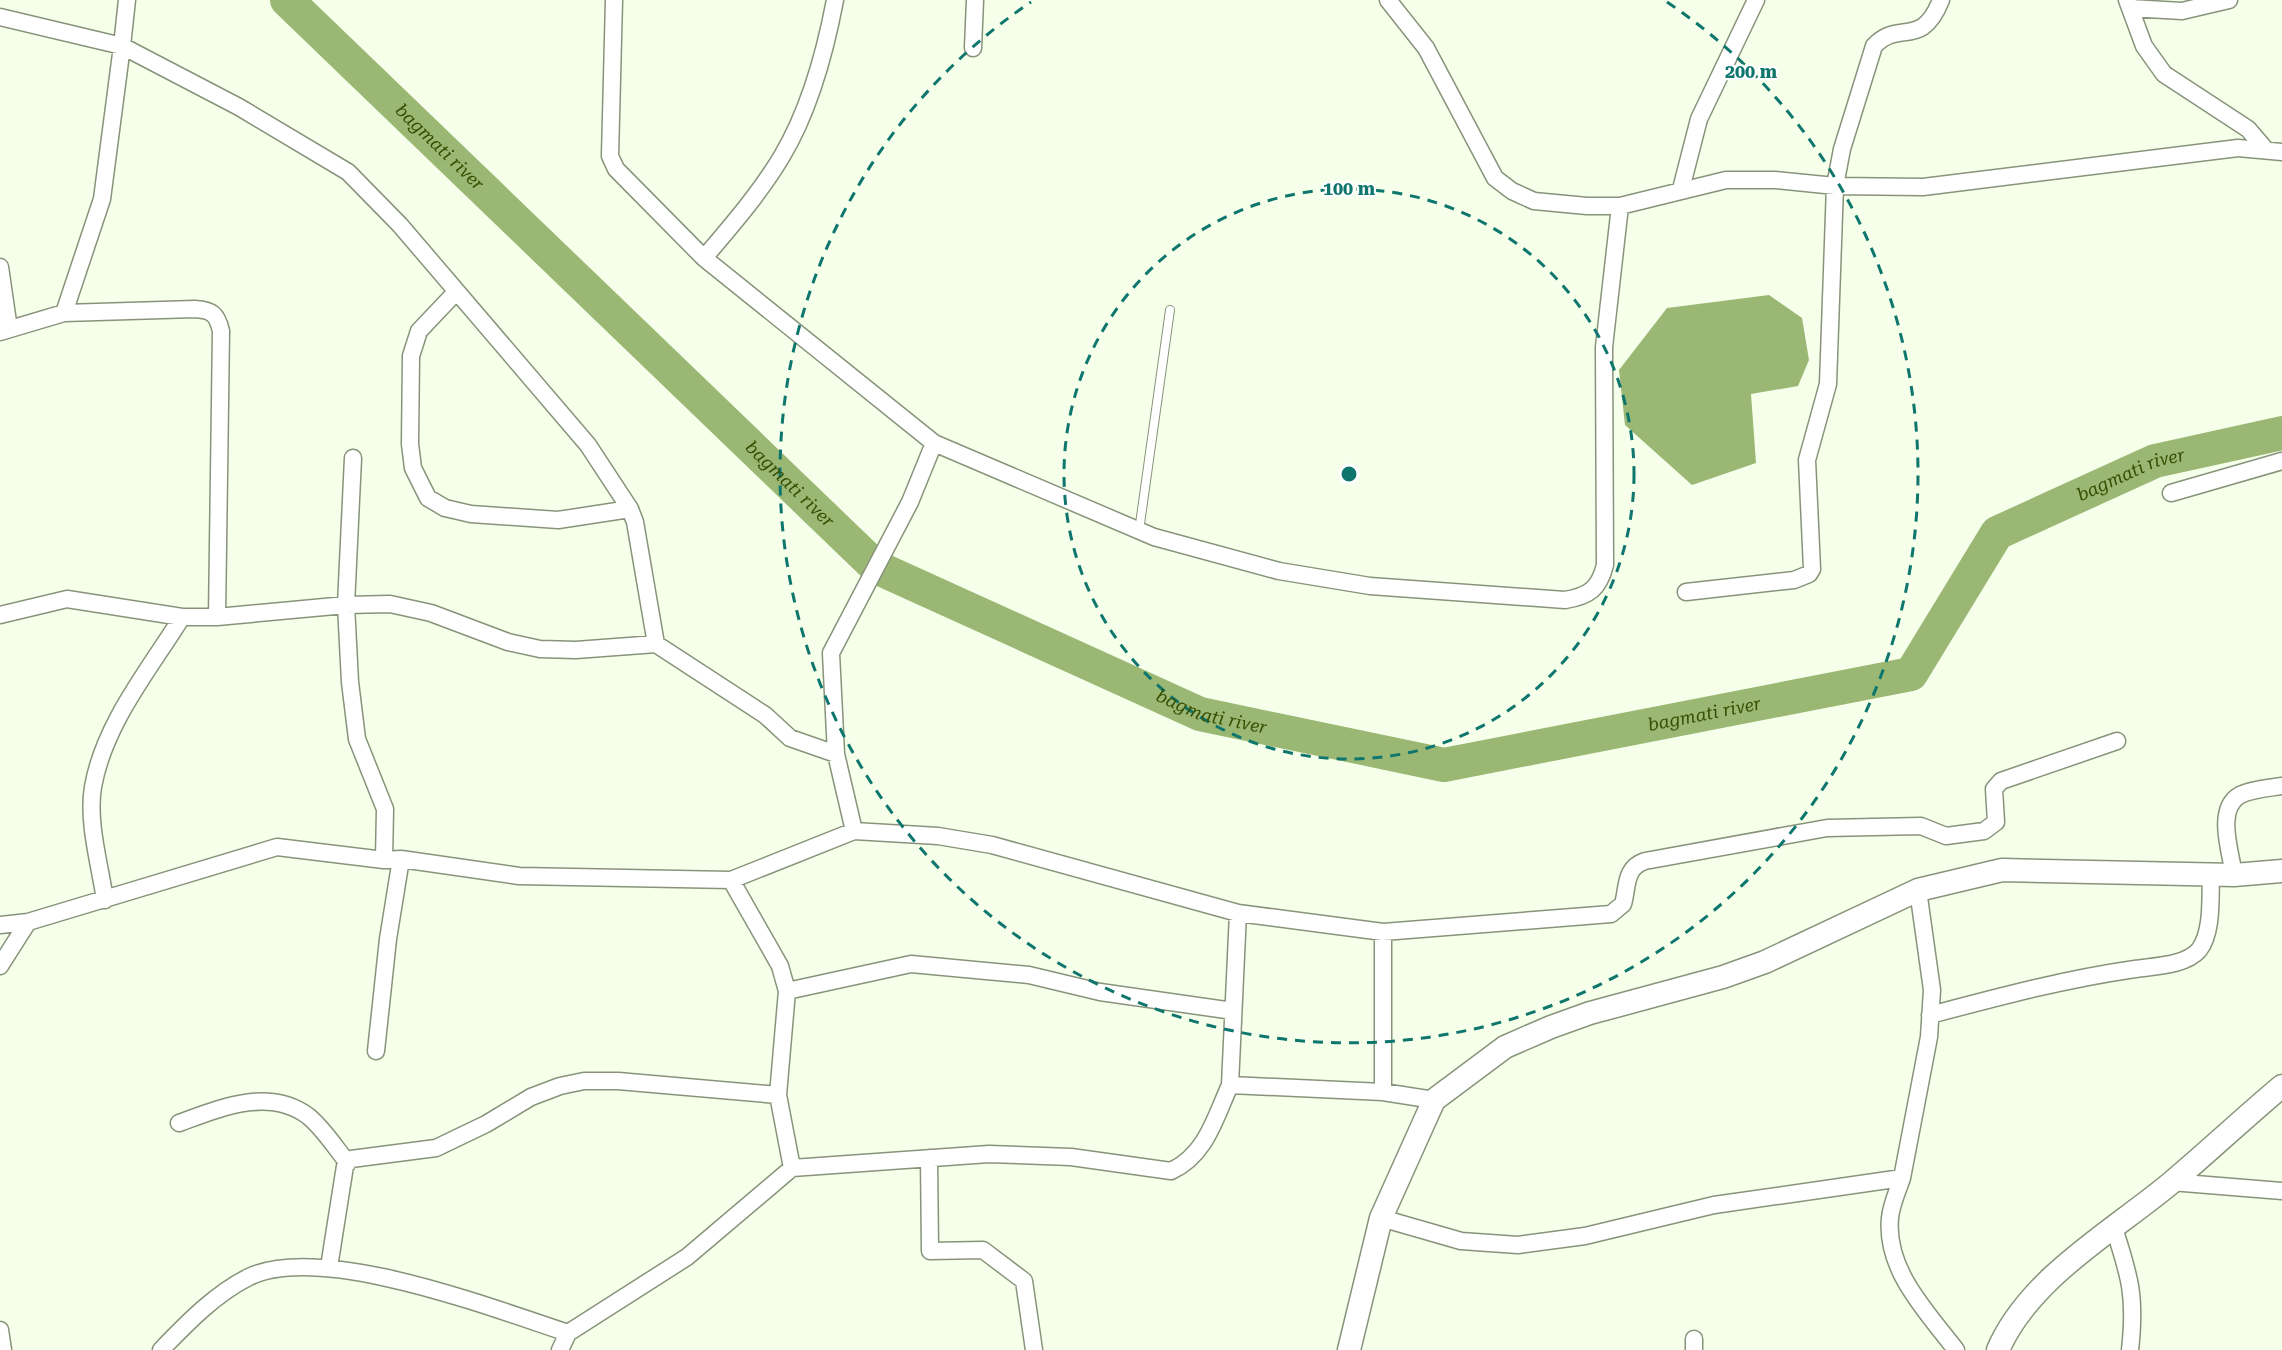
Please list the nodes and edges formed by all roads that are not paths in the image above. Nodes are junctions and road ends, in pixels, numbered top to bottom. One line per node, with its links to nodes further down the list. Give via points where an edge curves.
1 (127, 0): 11 (street)
2 (614, 0): 17 (street, via 610,156 616,169)
3 (835, 0): 17 (street, via 813,85 783,154 752,201)
4 (975, 0): 12 (street)
5 (1388, 0): 16 (street, via 1426,48 1495,178 1534,201)
6 (1756, 0): 15 (street, via 1699,119)
7 (1941, 0): 14 (street, via 1926,26 1888,36 1874,46 1842,149)
8 (2229, 0): 9 (street, via 2182,11)
9 (2128, 4): 13 (street, via 2144,46 2163,74 2248,129)
10 (0, 17): 11 (street)
11 (122, 46): 19 (street, via 348,172 400,225); 21 (street, via 102,199)
12 (974, 48)
13 (2274, 151): 14 (street, via 2238,148 1923,187)
14 (1835, 186): 15 (street, via 1726,180); 29 (street, via 1828,384 1807,460 1812,569 1794,580)
15 (1681, 189): 16 (street)
16 (1620, 206): 28 (street, via 1604,347 1605,565 1594,591 1565,600 1370,586 1279,571)
17 (704, 258): 23 (street)
18 (0, 267): 22 (street)
19 (456, 292): 27 (street, via 588,445); 27 (street, via 419,331 411,356 412,460 419,485 428,498 446,508 471,514 558,520)
20 (1170, 310): 28 (lane)
21 (64, 313): 22 (street); 32 (street, via 195,309 217,316 221,331)
22 (4, 330)
23 (934, 443): 28 (street); 36 (street, via 910,502 831,653)
24 (353, 458): 30 (street)
25 (2282, 461): 26 (street)
26 (2171, 493)
27 (630, 509): 34 (street)
28 (1139, 531)
29 (1686, 592)
30 (346, 604): 32 (street); 34 (street, via 411,607 508,642 540,649); 39 (street, via 357,739 385,809)
31 (0, 615): 33 (street, via 67,599)
32 (217, 617): 33 (street)
33 (182, 618): 45 (street, via 123,709 93,787 94,825)
34 (656, 644): 36 (street, via 765,716 790,738)
35 (2117, 741): 49 (street, via 2001,782 1993,795 1996,822 1984,831 1946,836 1921,826 1827,828 1638,863 1628,876 1623,904 1611,914)
36 (836, 754): 38 (street)
37 (2282, 786): 42 (street, via 2241,795 2228,811)
38 (854, 831): 43 (street); 46 (street, via 938,836 992,845)
39 (392, 860): 43 (street, via 519,876); 45 (street, via 277,848); 54 (street)
40 (2282, 871): 42 (street)
41 (2211, 875): 42 (street); 44 (street, via 2002,870); 53 (street, via 2207,933 2203,944 2190,957 2080,977)
42 (2234, 875)
43 (731, 880): 51 (street, via 780,966)
44 (1918, 890): 53 (street, via 1932,990); 59 (street, via 1765,962 1551,1027 1505,1047)
45 (105, 900): 47 (street)
46 (1238, 913): 49 (street); 52 (street)
47 (28, 922): 48 (street); 50 (street)
48 (0, 925)
49 (1383, 932): 57 (street)
50 (0, 966)
51 (787, 991): 52 (street, via 911,964 1029,975 1100,993); 58 (street)
52 (1233, 1011): 55 (street)
53 (1930, 1015): 64 (street)
54 (376, 1051)
55 (1230, 1084): 57 (street); 61 (street, via 1206,1139 1185,1164 1171,1171 1039,1155)
56 (2282, 1086): 65 (street)
57 (1383, 1092): 59 (street)
58 (778, 1095): 62 (street, via 584,1081 531,1097 436,1148); 63 (street)
59 (1434, 1100): 67 (street)
60 (180, 1123): 62 (street, via 221,1107 271,1101 294,1107 310,1118)
61 (929, 1158): 63 (street); 75 (street, via 930,1251 983,1250 1024,1281)
62 (347, 1162): 69 (street)
63 (792, 1168): 71 (street, via 687,1257)
64 (1902, 1178): 67 (street, via 1714,1205 1585,1236 1518,1245 1461,1241); 77 (street, via 1890,1218 1891,1242 1899,1269)
65 (2171, 1182): 66 (street); 68 (street)
66 (2282, 1191)
67 (1381, 1218): 76 (street)
68 (2114, 1228): 78 (street, via 2040,1286 2021,1309); 79 (street, via 2132,1284)
69 (329, 1267): 71 (street, via 442,1292); 73 (street, via 271,1270 249,1277 226,1292)
70 (0, 1330): 72 (street)
71 (568, 1333): 74 (street)
72 (3, 1350)
73 (161, 1350)
74 (560, 1350)
75 (1034, 1350)
76 (1349, 1350)
77 (1956, 1350)
78 (1998, 1350)
79 (2130, 1350)

